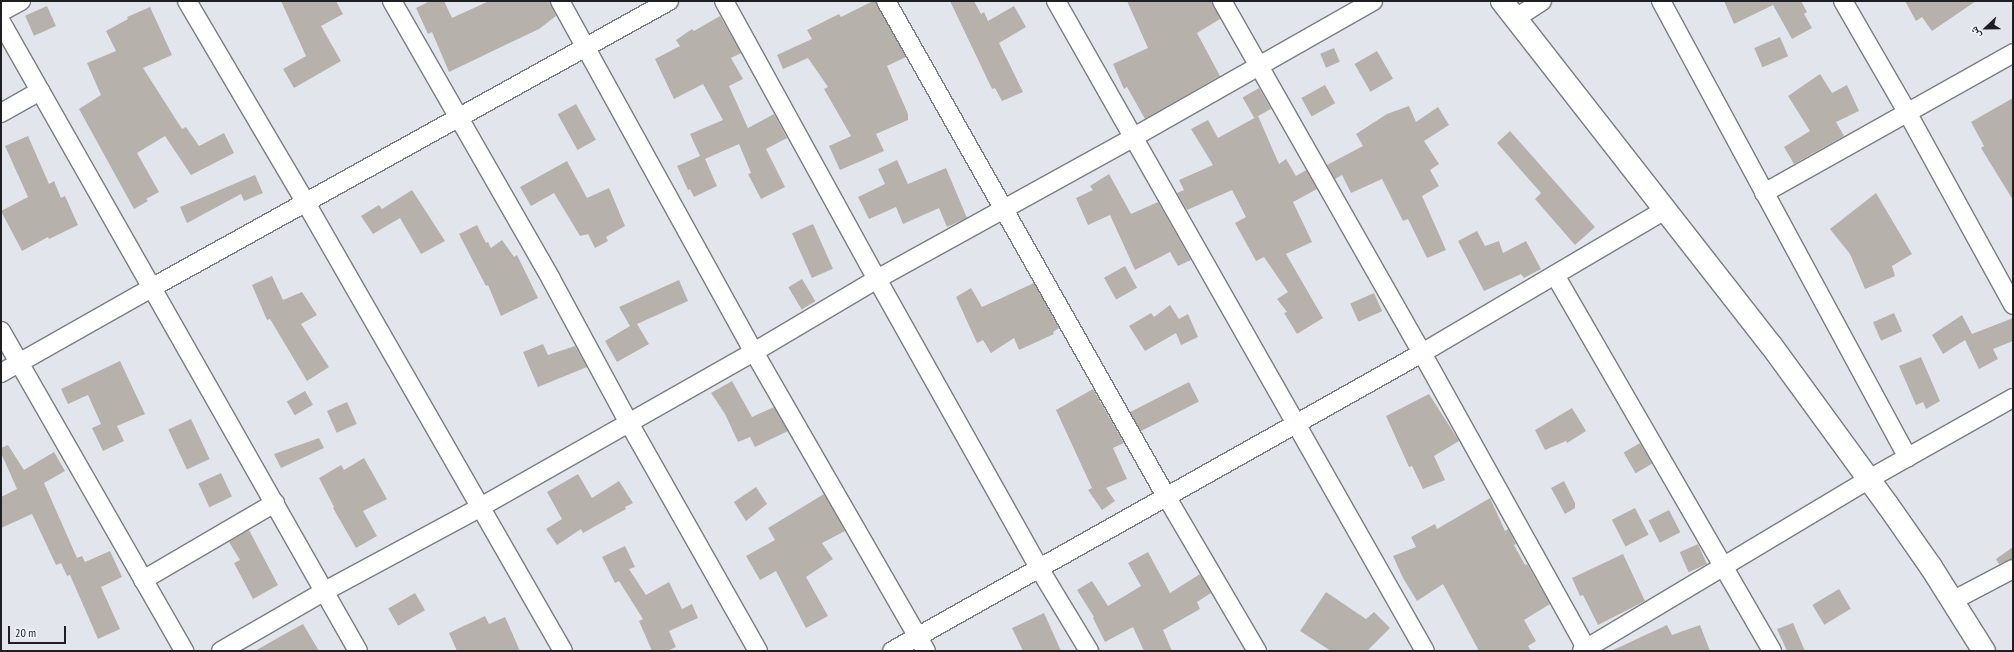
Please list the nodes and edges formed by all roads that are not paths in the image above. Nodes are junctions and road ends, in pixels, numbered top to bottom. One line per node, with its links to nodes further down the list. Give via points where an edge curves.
1 (21, 1): 15 (street)
2 (187, 1): 26 (street)
3 (392, 1): 23 (street)
4 (560, 1): 17 (street)
5 (669, 1): 17 (street)
6 (724, 1): 30 (street)
7 (886, 1): 27 (street)
8 (1056, 1): 24 (street)
9 (1222, 1): 19 (street)
10 (1373, 1): 19 (street)
11 (1542, 1): 14 (street)
12 (1661, 1): 25 (street)
13 (1843, 1): 21 (street)
14 (1509, 9): 28 (main road)
15 (1, 12)
16 (1, 22): 20 (street)
17 (586, 46): 23 (street); 34 (street)
18 (2013, 53): 21 (street)
19 (1259, 66): 24 (street); 35 (street)
20 (40, 91): 22 (street); 31 (street)
21 (1907, 112): 25 (street); 32 (street)
22 (1, 113)
23 (460, 118): 26 (street); 39 (street)
24 (1134, 138): 27 (street); 40 (street)
25 (1764, 192): 41 (street)
26 (306, 203): 31 (street); 45 (street)
27 (1003, 208): 30 (street); 43 (street)
28 (1665, 210): 29 (street); 42 (main road, via 1771,346)
29 (1555, 275): 35 (street); 46 (street)
30 (877, 279): 34 (street); 47 (street)
31 (153, 287): 36 (street); 44 (street)
32 (2013, 305)
33 (1, 331): 36 (street)
34 (754, 352): 39 (street); 52 (street)
35 (1422, 353): 40 (street); 53 (street)
36 (18, 363): 37 (street); 49 (street)
37 (1, 373)
38 (2013, 398): 41 (street)
39 (629, 423): 45 (street); 58 (street)
40 (1296, 423): 43 (street); 62 (street)
41 (1908, 458): 42 (street)
42 (1869, 479): 46 (street); 51 (main road)
43 (1166, 496): 47 (street); 61 (street)
44 (275, 503): 49 (street); 50 (street)
45 (479, 508): 50 (street); 57 (street)
46 (1724, 566): 53 (street); 63 (street)
47 (1039, 568): 52 (street); 60 (street)
48 (2013, 569): 51 (street)
49 (143, 580): 54 (street)
50 (325, 591): 55 (street); 56 (street)
51 (1952, 601): 64 (main road)
52 (922, 644): 59 (street)
53 (1585, 650)
54 (184, 651)
55 (221, 651)
56 (358, 651)
57 (563, 651)
58 (758, 651)
59 (892, 651)
60 (1089, 651)
61 (1257, 651)
62 (1425, 651)
63 (1772, 651)
64 (1984, 651)

